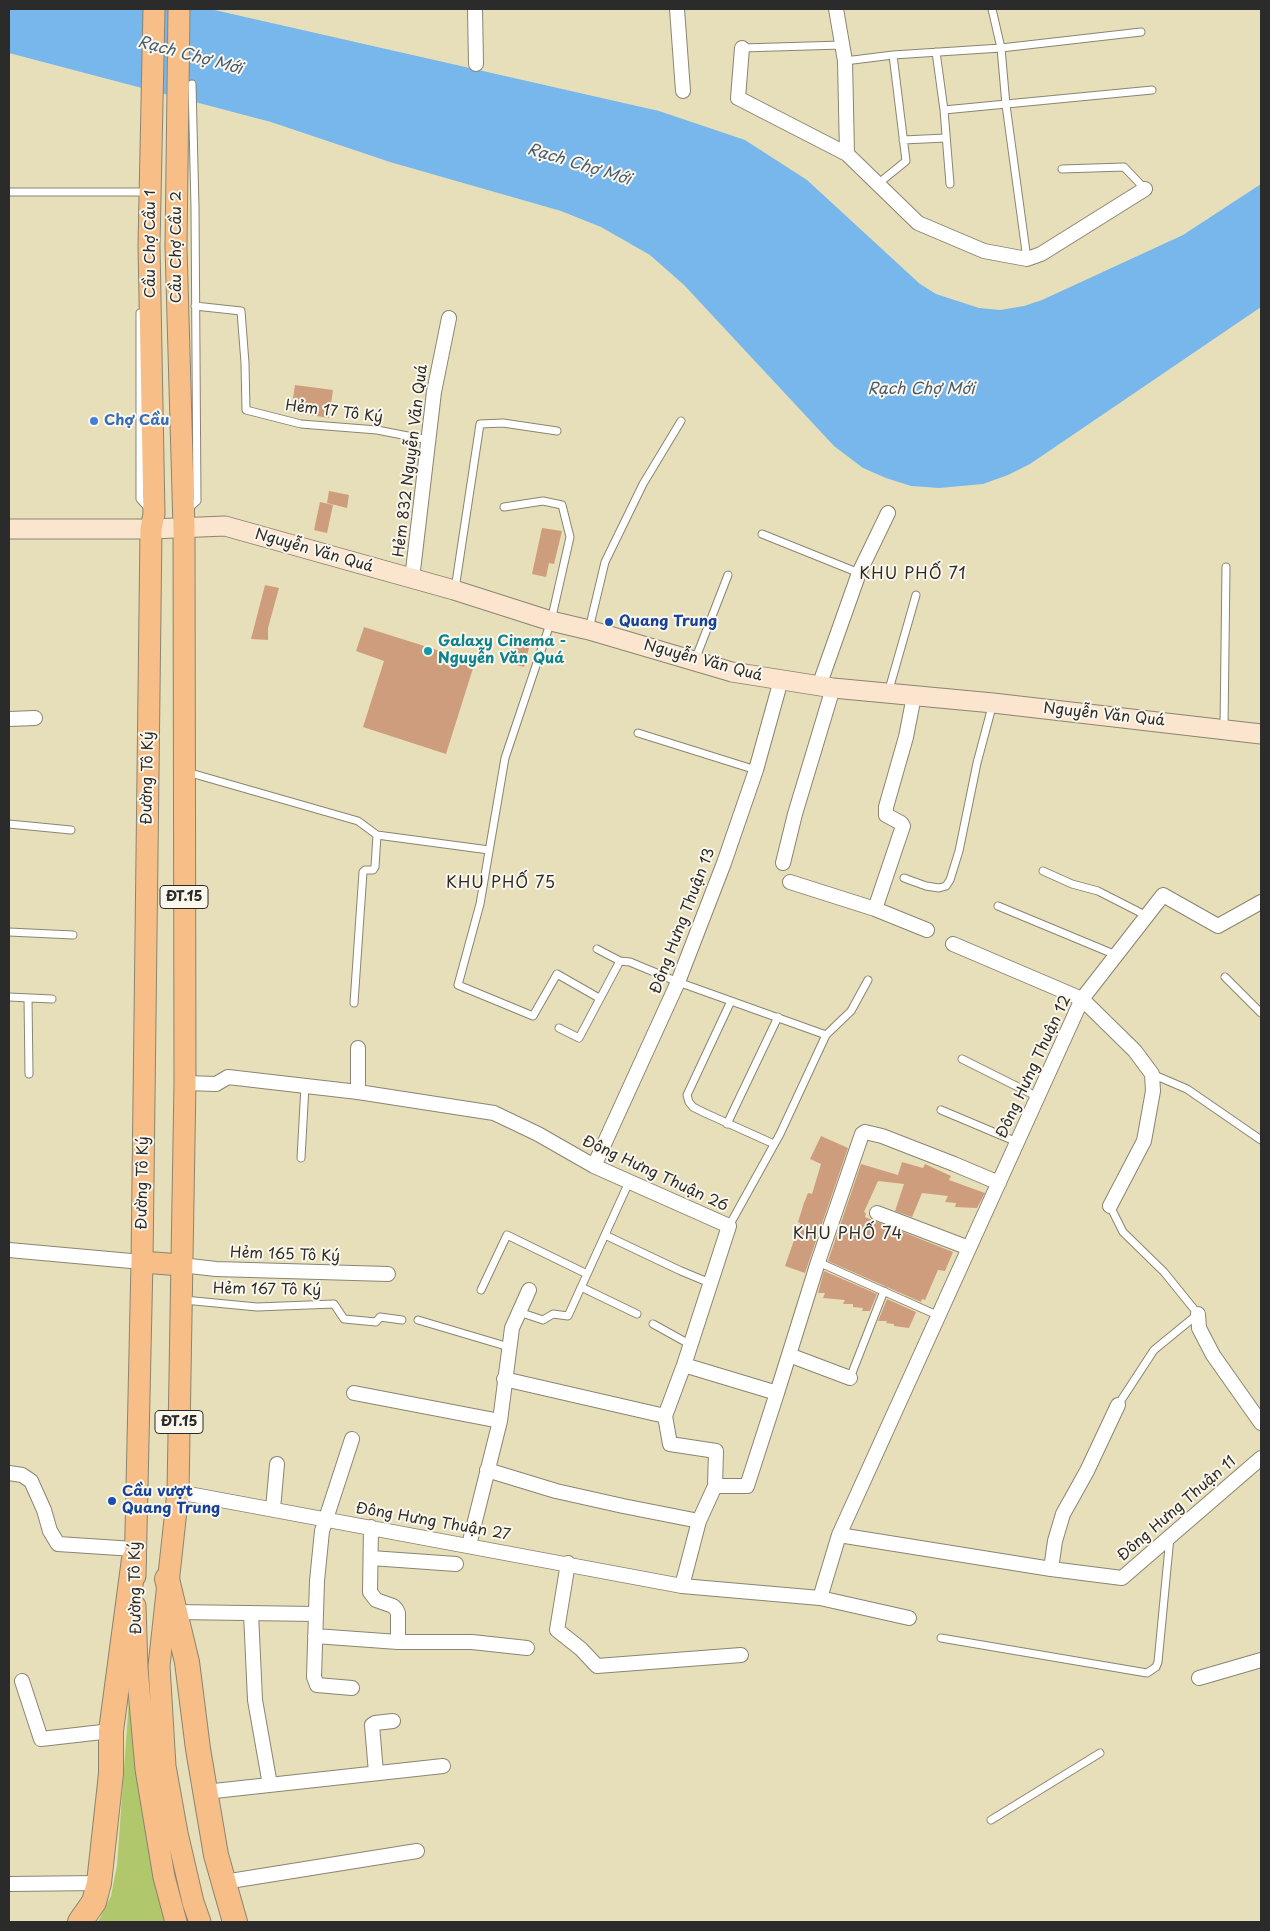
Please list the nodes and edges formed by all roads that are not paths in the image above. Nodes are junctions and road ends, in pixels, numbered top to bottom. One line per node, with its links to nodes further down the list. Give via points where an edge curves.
1 (154, 9): 41 (main road, Cầu Chợ Cầu 1, via 149,245)
2 (179, 9): 40 (main road, Cầu Chợ Cầu 2, via 176,247)
3 (475, 9): 14 (street)
4 (678, 9): 17 (street)
5 (836, 9): 8 (street)
6 (992, 9): 10 (lane)
7 (1141, 32): 10 (lane)
8 (842, 45): 9 (lane); 13 (street)
9 (742, 48): 22 (street, via 738,98)
10 (1002, 48): 11 (lane); 18 (lane)
11 (936, 52): 12 (lane); 19 (lane)
12 (893, 55): 13 (lane); 21 (lane)
13 (844, 61): 22 (street)
14 (476, 64)
15 (192, 84): 33 (lane)
16 (1152, 90): 18 (lane)
17 (683, 91)
18 (1006, 105): 19 (lane); 31 (lane)
19 (944, 110): 20 (lane)
20 (946, 138): 21 (lane); 26 (lane)
21 (902, 140): 24 (lane, via 906,161)
22 (847, 154): 24 (street)
23 (1062, 169): 27 (lane, via 1124,167)
24 (879, 183): 31 (street, via 918,223 984,252)
25 (140, 184): 29 (lane)
26 (950, 184)
27 (1145, 189): 31 (street, via 1041,254)
28 (9, 192): 29 (lane)
29 (140, 192): 30 (lane)
30 (140, 202)
31 (1027, 259)
32 (140, 301): 41 (lane, via 140,499)
33 (196, 306): 37 (lane, Hẻm 17 Tô Ký, via 241,311 246,410 301,424 377,430); 40 (lane, via 197,501)
34 (449, 318): 37 (street, Hẻm 832 Nguyễn Văn Quá)
35 (680, 421): 51 (lane, via 643,484 605,562)
36 (557, 431): 48 (lane, via 502,423 480,424)
37 (428, 440): 47 (street, Hẻm 832 Nguyễn Văn Quá)
38 (504, 507): 50 (lane, via 543,501 562,506 570,537)
39 (888, 512): 45 (street)
40 (184, 520): 41 (main road, Nguyễn Văn Quá); 47 (main road, Nguyễn Văn Quá, via 225,526); 64 (main road, Đường Tô Ký / ĐT.15)
41 (152, 521): 42 (main road, Nguyễn Văn Quá); 121 (main road, Đường Tô Ký / ĐT.15)
42 (9, 529)
43 (762, 534): 45 (lane)
44 (1226, 567): 60 (lane)
45 (859, 573): 54 (street)
46 (728, 575): 52 (lane)
47 (412, 579): 48 (main road, Nguyễn Văn Quá)
48 (454, 590): 50 (main road, Nguyễn Văn Quá)
49 (916, 595): 55 (lane)
50 (551, 621): 51 (main road, Nguyễn Văn Quá); 68 (lane, via 505,758)
51 (589, 630): 52 (main road, Nguyễn Văn Quá)
52 (695, 661): 53 (main road, Nguyễn Văn Quá, via 732,672)
53 (781, 680): 54 (main road, Nguyễn Văn Quá); 63 (street, Đông Hưng Thuận 13)
54 (826, 687): 55 (main road, Nguyễn Văn Quá); 69 (street)
55 (888, 693): 56 (main road, Nguyễn Văn Quá)
56 (914, 696): 57 (main road, Nguyễn Văn Quá); 75 (street, via 886,807 886,816 903,826)
57 (993, 703): 60 (main road, Nguyễn Văn Quá); 71 (lane, via 950,880 939,888)
58 (35, 718): 59 (street)
59 (9, 719)
60 (1224, 728): 62 (main road, Nguyễn Văn Quá)
61 (638, 733): 63 (lane)
62 (1261, 734)
63 (756, 770): 86 (street, Đông Hưng Thuận 13)
64 (184, 771): 67 (lane, via 358,822); 102 (main road, Đường Tô Ký / ĐT.15)
65 (9, 824): 66 (lane)
66 (71, 830)
67 (377, 836): 68 (lane); 93 (lane, via 375,866 373,870 363,872)
68 (489, 850): 89 (lane, via 480,904 458,985 533,1016 557,974)
69 (783, 863)
70 (1043, 871): 76 (lane, via 1072,884 1098,890)
71 (904, 878)
72 (790, 882): 75 (street)
73 (1261, 902): 76 (street, Đông Hưng Thuận 12, via 1218,926 1163,895)
74 (998, 906): 82 (lane)
75 (875, 909): 77 (street)
76 (1148, 916): 82 (street, Đông Hưng Thuận 12)
77 (927, 930)
78 (9, 932): 79 (lane)
79 (73, 935)
80 (953, 944): 91 (street)
81 (597, 949): 83 (lane)
82 (1117, 955): 91 (street, Đông Hưng Thuận 12)
83 (620, 961): 86 (lane); 89 (lane)
84 (1225, 977): 94 (lane)
85 (868, 980): 97 (lane, via 850,1011)
86 (678, 982): 92 (lane); 112 (street, Đông Hưng Thuận 13)
87 (9, 997): 88 (lane)
88 (28, 998): 90 (lane); 100 (lane)
89 (598, 998): 96 (lane, via 579,1038)
90 (52, 999)
91 (1082, 999): 101 (street, via 1135,1051); 105 (street, Đông Hưng Thuận 12)
92 (731, 1000): 95 (lane); 107 (lane, via 687,1095 693,1107)
93 (354, 1003)
94 (1261, 1013)
95 (778, 1017): 97 (lane); 107 (lane)
96 (559, 1028)
97 (826, 1035): 110 (lane)
98 (358, 1048): 104 (street)
99 (962, 1059): 105 (lane)
100 (29, 1074)
101 (1152, 1074): 108 (lane, via 1187,1089); 115 (street, via 1153,1092 1144,1141)
102 (185, 1083): 103 (street, Đông Hưng Thuận 26, via 216,1084 228,1077); 123 (main road, Đường Tô Ký / ĐT.15)
103 (305, 1086): 104 (street, Đông Hưng Thuận 26); 111 (lane)
104 (358, 1092): 112 (street, Đông Hưng Thuận 26, via 494,1113)
105 (1038, 1097): 109 (street, Đông Hưng Thuận 12)
106 (941, 1110): 109 (lane)
107 (727, 1124): 110 (lane)
108 (1261, 1140)
109 (1017, 1142): 114 (street, Đông Hưng Thuận 12)
110 (774, 1144): 117 (lane)
111 (301, 1158)
112 (594, 1166): 113 (street, Đông Hưng Thuận 26)
113 (629, 1182): 117 (street, Đông Hưng Thuận 26); 118 (lane)
114 (999, 1183): 119 (street, Đông Hưng Thuận 12); 122 (street, via 865,1132 860,1138)
115 (1110, 1206): 134 (lane, via 1124,1232 1164,1272)
116 (877, 1212): 119 (street)
117 (729, 1226): 126 (street, Đông Hưng Thuận 26)
118 (605, 1235): 125 (lane); 126 (lane)
119 (969, 1248): 135 (street, Đông Hưng Thuận 12)
120 (9, 1250): 121 (street)
121 (142, 1262): 123 (main road); 165 (main road, Đường Tô Ký / ĐT.15)
122 (818, 1262): 130 (lane); 141 (street)
123 (181, 1265): 124 (street, Hẻm 165 Tô Ký); 131 (main road, Đường Tô Ký / ĐT.15)
124 (388, 1274)
125 (587, 1274): 127 (lane); 128 (lane, via 507,1235)
126 (710, 1283): 139 (street, Đông Hưng Thuận 26)
127 (581, 1287): 132 (lane, via 568,1316 553,1314 543,1320); 133 (lane)
128 (481, 1290)
129 (529, 1290): 132 (street)
130 (884, 1291): 135 (lane); 143 (lane)
131 (180, 1300): 136 (lane, Hẻm 167 Tô Ký, via 257,1306 334,1304 344,1319 376,1322 380,1317); 157 (main road, Đường Tô Ký / ĐT.15)
132 (520, 1312): 140 (street, via 512,1328)
133 (637, 1314)
134 (1198, 1314): 147 (lane, via 1154,1350); 150 (street, via 1200,1328 1213,1355)
135 (938, 1316): 162 (street, Đông Hưng Thuận 12)
136 (402, 1320)
137 (418, 1320): 140 (lane)
138 (653, 1324): 139 (lane)
139 (691, 1344): 142 (street, Đông Hưng Thuận 26)
140 (509, 1347): 144 (street)
141 (789, 1355): 143 (street); 146 (street)
142 (684, 1365): 146 (street); 148 (street, Đông Hưng Thuận 26)
143 (850, 1378)
144 (504, 1379): 148 (street); 149 (street)
145 (354, 1393): 149 (street)
146 (777, 1393): 156 (street, via 746,1486)
147 (1118, 1405): 169 (street, via 1063,1514)
148 (665, 1416): 156 (street, via 670,1444 716,1451)
149 (500, 1421): 154 (street)
150 (1261, 1423)
151 (352, 1439): 159 (street)
152 (1261, 1458): 163 (street, Đông Hưng Thuận 11)
153 (277, 1464): 158 (street)
154 (487, 1470): 160 (street, via 575,1495); 164 (street)
155 (9, 1473): 165 (street, via 22,1475 31,1481 58,1544)
156 (715, 1486): 160 (street)
157 (178, 1492): 158 (street, Đông Hưng Thuận 27); 170 (main road, Đường Tô Ký / ĐT.15)
158 (273, 1509): 159 (street, Đông Hưng Thuận 27)
159 (326, 1519): 161 (street, Đông Hưng Thuận 27); 175 (street, via 322,1531)
160 (699, 1521): 171 (street)
161 (371, 1527): 164 (street, Đông Hưng Thuận 27); 166 (street)
162 (839, 1535): 169 (street, Đông Hưng Thuận 11); 172 (street, Đông Hưng Thuận 12)
163 (1170, 1537): 169 (street, Đông Hưng Thuận 11, via 1122,1578); 178 (lane, via 1158,1662 1156,1668 1148,1673)
164 (469, 1545): 167 (street, Đông Hưng Thuận 27)
165 (134, 1554): 187 (highway); 194 (main road, Đường Tô Ký / ĐT.15, via 138,1677 146,1768)
166 (371, 1558): 168 (street); 179 (street, via 370,1592 376,1600 396,1609)
167 (568, 1563): 171 (street, Đông Hưng Thuận 27); 181 (street, via 557,1630 597,1666)
168 (456, 1564)
169 (1051, 1569)
170 (167, 1579): 173 (highway); 194 (main road, Đường Tô Ký / ĐT.15, via 159,1666)
171 (682, 1586): 172 (street, Đông Hưng Thuận 27)
172 (820, 1598): 176 (street, Đông Hưng Thuận 27)
173 (175, 1612): 174 (street); 192 (highway, via 187,1662)
174 (252, 1613): 175 (street); 191 (street, via 255,1700)
175 (316, 1614): 177 (street)
176 (909, 1618)
177 (315, 1636): 179 (street); 185 (street, via 316,1683)
178 (941, 1638)
179 (398, 1642): 180 (street, via 472,1642)
180 (527, 1648)
181 (741, 1655)
182 (1261, 1660): 183 (street)
183 (1199, 1678)
184 (22, 1681): 187 (street, via 41,1739)
185 (352, 1688)
186 (393, 1722): 190 (street, via 372,1725)
187 (111, 1731): 197 (highway, via 111,1774)
188 (1100, 1754): 193 (lane)
189 (444, 1766): 190 (street)
190 (376, 1773): 191 (street)
191 (270, 1785): 192 (street)
192 (205, 1792): 196 (highway)
193 (991, 1820)
194 (167, 1835): 200 (main road, via 164,1876); 201 (main road)
195 (417, 1851): 196 (street)
196 (224, 1882): 202 (highway)
197 (99, 1883): 198 (street); 199 (highway, via 94,1902)
198 (9, 1884)
199 (80, 1922)
200 (176, 1922)
201 (200, 1922)
202 (235, 1922)

